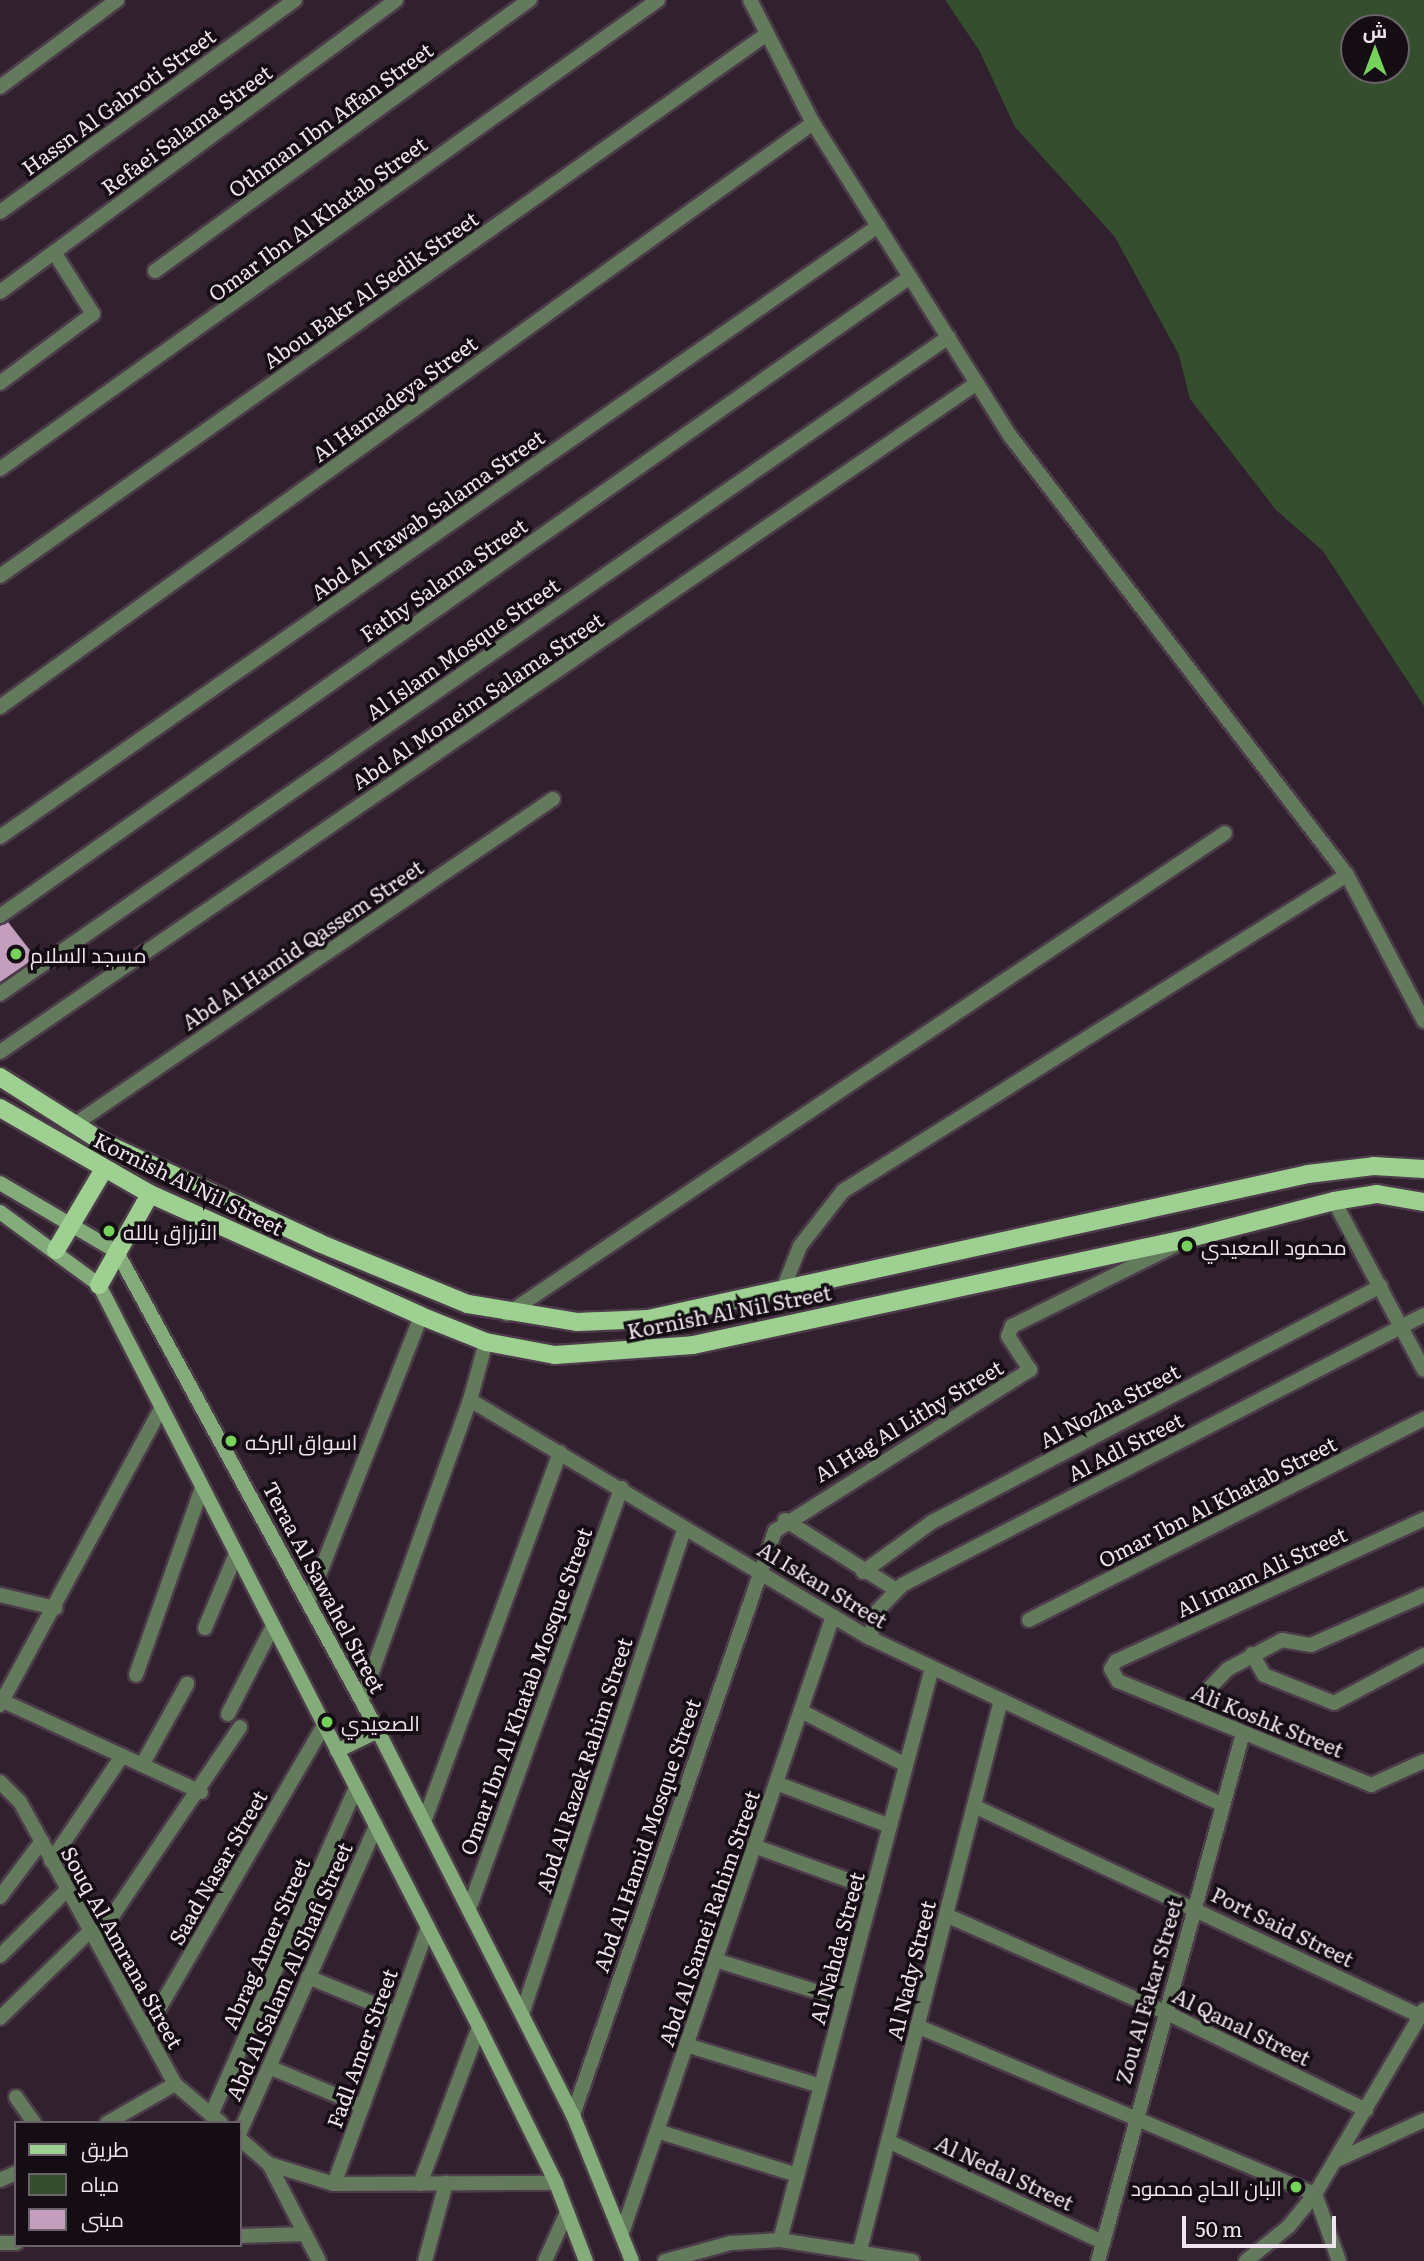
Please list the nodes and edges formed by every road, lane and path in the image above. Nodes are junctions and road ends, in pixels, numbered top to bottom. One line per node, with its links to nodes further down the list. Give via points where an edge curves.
1 (117, 0): 8 (street)
2 (295, 0): 10 (street, Hassn Al Gabroti Street)
3 (396, 0): 12 (street, Refaei Salama Street)
4 (530, 0): 13 (street, Othman Ibn Affan Street)
5 (657, 0): 19 (street, Omar Ibn Al Khatab Street)
6 (750, 0): 7 (street)
7 (764, 36): 9 (street); 20 (street, Abou Bakr Al Sedik Street)
8 (0, 87)
9 (813, 123): 11 (street); 21 (street, Al Hamadeya Street)
10 (0, 212)
11 (878, 226): 14 (street); 24 (street, Abd Al Tawab Salama Street)
12 (54, 252): 15 (street, Refaei Salama Street); 17 (street, via 93,314)
13 (155, 271)
14 (910, 277): 16 (street); 26 (street, Fathy Salama Street)
15 (0, 292)
16 (949, 337): 18 (street); 27 (street, Al Islam Mosque Street)
17 (0, 383)
18 (977, 383): 25 (street, via 1011,437); 29 (street, Abd Al Moneim Salama Street)
19 (0, 469)
20 (0, 576)
21 (0, 707)
22 (553, 799): 32 (street, Abd Al Hamid Qassem Street)
23 (1225, 833): 47 (street)
24 (0, 837)
25 (1347, 875): 28 (street); 46 (street, via 843,1191 800,1246)
26 (0, 916)
27 (0, 994)
28 (1424, 1021)
29 (0, 1052)
30 (0, 1077): 32 (main road, Kornish Al Nil Street)
31 (0, 1108): 33 (main road, Kornish Al Nil Street)
32 (75, 1124): 47 (main road, Kornish Al Nil Street, via 318,1243)
33 (104, 1169): 36 (main road, Kornish Al Nil Street); 40 (main road)
34 (1424, 1169): 46 (main road, Kornish Al Nil Street, via 1374,1166 1308,1174)
35 (0, 1183): 40 (main road, Teraa Al Sawahel Street)
36 (150, 1194): 43 (main road); 49 (main road, Kornish Al Nil Street)
37 (1334, 1201): 38 (main road, Kornish Al Nil Street, via 1377,1194); 41 (main road, Kornish Al Nil Street); 45 (street)
38 (1424, 1202)
39 (0, 1212): 42 (main road)
40 (71, 1224): 42 (main road); 43 (main road, Teraa Al Sawahel Street)
41 (1190, 1238): 51 (main road, Kornish Al Nil Street, via 641,1354 555,1355); 60 (street, Al Hag Al Lithy Street, via 1012,1326 1008,1335 1031,1370)
42 (56, 1250): 44 (main road)
43 (117, 1252): 44 (main road); 68 (main road, Teraa Al Sawahel Street)
44 (99, 1285): 54 (main road)
45 (1381, 1286): 50 (street); 64 (street, Al Nozha Street, via 932,1522)
46 (783, 1289): 47 (main road, Kornish Al Nil Street, via 648,1319 577,1322)
47 (507, 1314)
48 (1424, 1315): 50 (street, Al Adl Street)
49 (421, 1316): 51 (main road, Kornish Al Nil Street); 68 (street)
50 (1402, 1327): 52 (street); 65 (street, Al Adl Street)
51 (486, 1342): 53 (street)
52 (1424, 1370)
53 (470, 1400): 56 (street, Al Iskan Street); 81 (street)
54 (160, 1410): 57 (main road); 69 (street)
55 (1424, 1419): 71 (street, Omar Ibn Al Khatab Street)
56 (560, 1452): 58 (street, Al Iskan Street); 102 (street)
57 (202, 1488): 62 (main road); 79 (street)
58 (621, 1488): 61 (street, Al Iskan Street); 112 (street, Omar Ibn Al Khatab Mosque Street)
59 (1424, 1519): 77 (street, Al Imam Ali Street)
60 (785, 1521): 63 (street, Al Hag Al Lithy Street); 64 (street)
61 (684, 1530): 63 (street, Al Iskan Street); 123 (street, Abd Al Razek Rahim Street)
62 (236, 1554): 72 (main road); 73 (street)
63 (758, 1569): 70 (street, Al Iskan Street); 135 (street, Abd Al Hamid Mosque Street)
64 (863, 1572): 65 (street)
65 (895, 1590): 74 (street, Al Adl Street, via 877,1611)
66 (0, 1595): 69 (street)
67 (1424, 1595): 75 (street, via 1311,1645 1286,1639)
68 (310, 1598): 81 (main road, Teraa Al Sawahel Street)
69 (55, 1608): 83 (street)
70 (833, 1616): 74 (street, Al Iskan Street); 85 (street, Abd Al Samei Rahim Street)
71 (1029, 1620)
72 (273, 1626): 86 (street); 87 (main road)
73 (205, 1628)
74 (870, 1638): 78 (street, Al Iskan Street)
75 (1252, 1654): 76 (street, via 1264,1675 1334,1703); 84 (street)
76 (1424, 1655)
77 (1116, 1661): 84 (street, Ali Koshk Street, via 1115,1679)
78 (932, 1668): 82 (street, Al Iskan Street); 95 (street, Al Nahda Street)
79 (136, 1675)
80 (187, 1684): 94 (street)
81 (362, 1700): 89 (main road, Teraa Al Sawahel Street)
82 (1001, 1700): 100 (street, Al Iskan Street); 101 (street, Al Nady Street)
83 (1, 1703): 92 (street)
84 (1188, 1710): 90 (street, Ali Koshk Street)
85 (801, 1711): 95 (street); 97 (street, Abd Al Samei Rahim Street)
86 (228, 1714)
87 (324, 1725): 91 (main road); 127 (street, Saad Nasar Street)
88 (240, 1727): 99 (street)
89 (378, 1731): 91 (main road); 102 (main road, Teraa Al Sawahel Street)
90 (1243, 1733): 93 (street, Ali Koshk Street, via 1371,1785); 100 (street, Zou Al Fakar Street)
91 (337, 1751): 98 (main road)
92 (122, 1756): 94 (street); 107 (street)
93 (1424, 1761)
94 (142, 1765): 99 (street)
95 (906, 1765): 104 (street, Al Nahda Street)
96 (0, 1782): 105 (street, Souq Al Amrana Street)
97 (776, 1783): 104 (street); 106 (street, Abd Al Samei Rahim Street)
98 (356, 1787): 103 (main road); 137 (street, Abrag Amer Street)
99 (201, 1792): 115 (street)
100 (1223, 1805): 111 (street, Zou Al Fakar Street)
101 (974, 1806): 111 (street, Port Said Street); 113 (street, Al Nady Street)
102 (424, 1822): 112 (main road, Teraa Al Sawahel Street)
103 (376, 1826): 114 (main road); 118 (street, Abd Al Salam Al Shafi Street)
104 (890, 1826): 109 (street, Al Nahda Street)
105 (42, 1841): 107 (street, Souq Al Amrana Street); 110 (street)
106 (754, 1846): 109 (street); 117 (street, Abd Al Samei Rahim Street)
107 (51, 1861): 108 (street, Souq Al Amrana Street)
108 (68, 1889): 115 (street, Souq Al Amrana Street); 116 (street)
109 (873, 1889): 119 (street, Al Nahda Street)
110 (0, 1897)
111 (1194, 1907): 120 (street, Zou Al Fakar Street); 122 (street, Port Said Street)
112 (469, 1909): 123 (main road, Teraa Al Sawahel Street)
113 (946, 1915): 120 (street, Al Qanal Street); 125 (street, Al Nady Street)
114 (428, 1927): 121 (street, Fadl Amer Street); 126 (main road)
115 (93, 1935): 124 (street); 127 (street, Souq Al Amrana Street)
116 (0, 1956)
117 (715, 1960): 119 (street); 128 (street, Abd Al Samei Rahim Street)
118 (308, 1977): 121 (street); 129 (street, Abd Al Salam Al Shafi Street)
119 (844, 2000): 131 (street, Al Nahda Street)
120 (1163, 2011): 134 (street, Al Qanal Street); 136 (street, Zou Al Fakar Street)
121 (396, 2013): 133 (street, Fadl Amer Street)
122 (1422, 2013): 134 (street)
123 (522, 2014): 135 (main road, Teraa Al Sawahel Street)
124 (0, 2018)
125 (917, 2026): 136 (street); 143 (street, Al Nady Street)
126 (479, 2027): 148 (street); 150 (main road)
127 (146, 2031): 130 (street, Souq Al Amrana Street)
128 (686, 2045): 131 (street); 142 (street, Abd Al Samei Rahim Street)
129 (269, 2067): 133 (street); 141 (street, Abd Al Salam Al Shafi Street)
130 (175, 2084): 137 (street, Souq Al Amrana Street); 140 (street)
131 (821, 2086): 147 (street, Al Nahda Street)
132 (16, 2097): 139 (street)
133 (362, 2106): 151 (street, Fadl Amer Street)
134 (1366, 2110): 145 (street)
135 (573, 2115): 154 (main road, Teraa Al Sawahel Street)
136 (1135, 2118): 152 (street); 158 (street, Zou Al Fakar Street)
137 (216, 2119)
138 (1424, 2120): 145 (street)
139 (33, 2121)
140 (110, 2121)
141 (242, 2128)
142 (657, 2131): 147 (street); 154 (street, Abd Al Samei Rahim Street)
143 (888, 2141): 158 (street, Al Nedal Street); 159 (street, Al Nady Street)
144 (247, 2153): 146 (street)
145 (1335, 2161): 152 (street)
146 (269, 2164): 151 (street); 155 (street)
147 (797, 2175): 157 (street, Al Nahda Street)
148 (420, 2183): 149 (street); 151 (street)
149 (446, 2183): 150 (street); 162 (street)
150 (556, 2183): 153 (main road)
151 (334, 2184)
152 (1315, 2194): 160 (street); 169 (street)
153 (567, 2212): 163 (street); 164 (main road)
154 (622, 2233): 165 (main road, Teraa Al Sawahel Street)
155 (305, 2234): 156 (street); 161 (street)
156 (242, 2236)
157 (780, 2239): 159 (street); 166 (street, via 731,2243)
158 (1103, 2242): 168 (street, Zou Al Fakar Street)
159 (860, 2250): 167 (street)
160 (1253, 2259)
161 (319, 2261)
162 (425, 2261)
163 (545, 2261)
164 (586, 2261)
165 (632, 2261)
166 (665, 2261)
167 (912, 2261)
168 (1098, 2261)
169 (1339, 2261)

